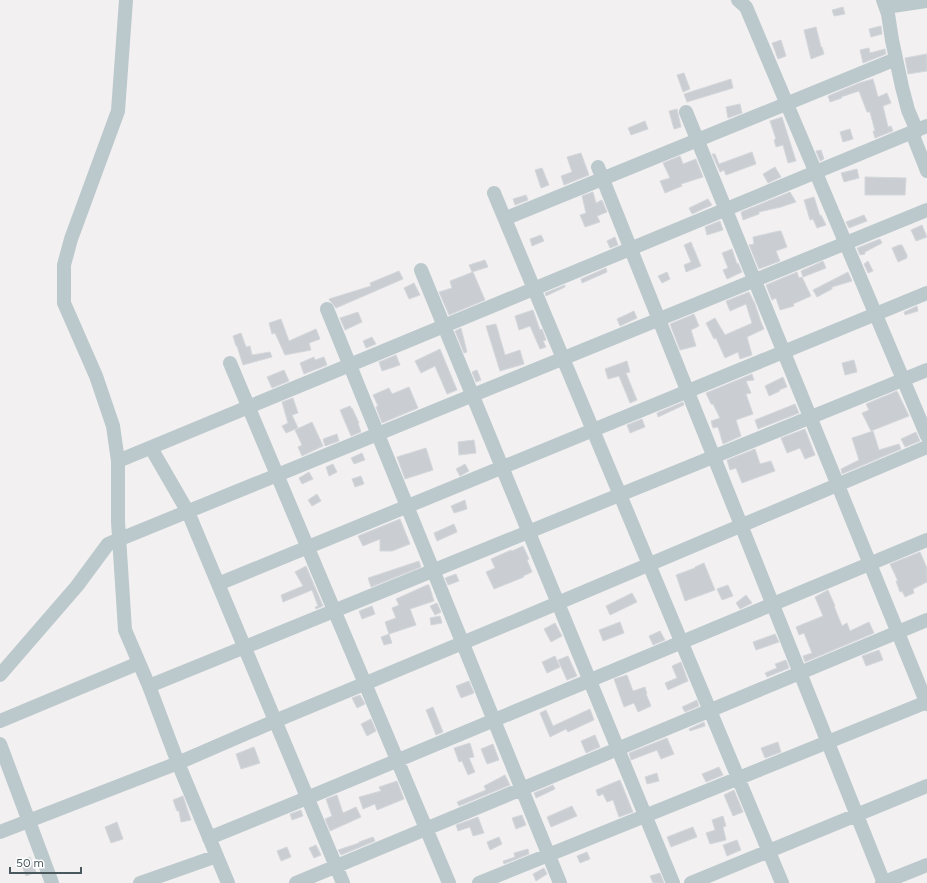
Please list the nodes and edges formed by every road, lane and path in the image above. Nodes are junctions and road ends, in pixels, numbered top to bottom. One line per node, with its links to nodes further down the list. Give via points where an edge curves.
1 (126, 0): 43 (street, via 118,111 64,264 64,303 96,376 113,426)
2 (738, 0): 6 (street, via 746,7)
3 (927, 1): 4 (street)
4 (884, 4): 5 (street)
5 (896, 58): 6 (street); 8 (street, via 908,110)
6 (786, 104): 9 (street); 12 (street)
7 (686, 112): 9 (street)
8 (919, 130): 10 (street); 12 (street)
9 (698, 140): 11 (street); 14 (street)
10 (927, 171)
11 (600, 173): 16 (street); 18 (street)
12 (816, 173): 14 (street); 17 (street)
13 (494, 193): 21 (street)
14 (726, 210): 18 (street); 20 (street)
15 (927, 210): 17 (street)
16 (509, 217)
17 (846, 243): 20 (street); 24 (street)
18 (631, 249): 21 (street); 25 (street)
19 (421, 270): 26 (street)
20 (755, 280): 25 (street); 27 (street)
21 (534, 289): 26 (street); 28 (street)
22 (927, 292): 24 (street)
23 (327, 309): 30 (street)
24 (875, 314): 27 (street); 32 (street)
25 (659, 320): 28 (street); 33 (street)
26 (444, 327): 30 (street); 34 (street)
27 (784, 351): 33 (street); 36 (street)
28 (563, 359): 34 (street); 37 (street)
29 (230, 362): 35 (street)
30 (350, 366): 35 (street); 38 (street)
31 (927, 370): 32 (street)
32 (903, 380): 36 (street); 39 (street)
33 (688, 391): 37 (street); 42 (street)
34 (472, 396): 38 (street); 44 (street)
35 (249, 407): 41 (street); 45 (street)
36 (811, 417): 42 (street); 46 (street)
37 (593, 430): 44 (street); 47 (street)
38 (378, 435): 45 (street); 48 (street)
39 (927, 436)
40 (927, 447): 46 (street)
41 (150, 448): 43 (street); 49 (street)
42 (714, 456): 47 (street); 50 (street)
43 (118, 462): 52 (street)
44 (502, 467): 48 (street); 51 (street)
45 (278, 476): 49 (street); 54 (street)
46 (838, 485): 50 (street); 55 (street)
47 (620, 495): 51 (street); 56 (street)
48 (407, 506): 54 (street); 57 (street)
49 (188, 512): 52 (street); 58 (street)
50 (742, 526): 56 (street); 60 (street)
51 (529, 532): 57 (street); 59 (street)
52 (119, 540): 67 (street, via 125,630); 69 (street, via 108,544 77,586)
53 (927, 540): 55 (street)
54 (308, 547): 58 (street); 61 (street)
55 (870, 563): 60 (street); 63 (street)
56 (649, 565): 59 (street); 64 (street)
57 (433, 571): 61 (street); 65 (street)
58 (218, 584): 66 (street)
59 (558, 603): 65 (street); 70 (street)
60 (773, 604): 64 (street); 68 (street)
61 (334, 611): 66 (street); 71 (street)
62 (927, 620): 63 (street)
63 (898, 632): 68 (street); 73 (street)
64 (681, 642): 70 (street); 74 (street)
65 (463, 643): 71 (street); 75 (street)
66 (244, 647): 72 (street); 77 (street)
67 (139, 663): 72 (street); 76 (street)
68 (800, 673): 74 (street); 78 (street)
69 (0, 675)
70 (590, 680): 75 (street); 80 (street)
71 (365, 684): 77 (street); 81 (street)
72 (149, 686): 82 (street)
73 (927, 702): 78 (street)
74 (710, 711): 80 (street); 83 (street)
75 (494, 720): 81 (street); 85 (street)
76 (0, 721)
77 (275, 721): 82 (street); 86 (street)
78 (828, 742): 83 (street); 87 (street)
79 (0, 744): 89 (street)
80 (618, 749): 85 (street); 88 (street)
81 (397, 760): 86 (street); 90 (street)
82 (178, 763): 89 (street); 92 (street)
83 (738, 778): 88 (street); 93 (street)
84 (927, 786): 87 (street)
85 (522, 789): 90 (street); 94 (street)
86 (307, 798): 92 (street); 97 (street)
87 (857, 815): 93 (street); 109 (street)
88 (645, 816): 94 (street); 106 (street)
89 (28, 821): 91 (street); 98 (street)
90 (426, 829): 97 (street); 103 (street)
91 (0, 832)
92 (209, 838): 95 (street)
93 (768, 851): 107 (street); 108 (street)
94 (549, 855): 104 (street); 105 (street)
95 (217, 856): 99 (street); 100 (street)
96 (927, 865): 109 (street)
97 (336, 866): 101 (street); 102 (street)
98 (52, 883)
99 (140, 883)
100 (228, 883)
101 (296, 883)
102 (343, 883)
103 (449, 883)
104 (479, 883)
105 (560, 883)
106 (673, 883)
107 (691, 883)
108 (782, 883)
109 (884, 883)

